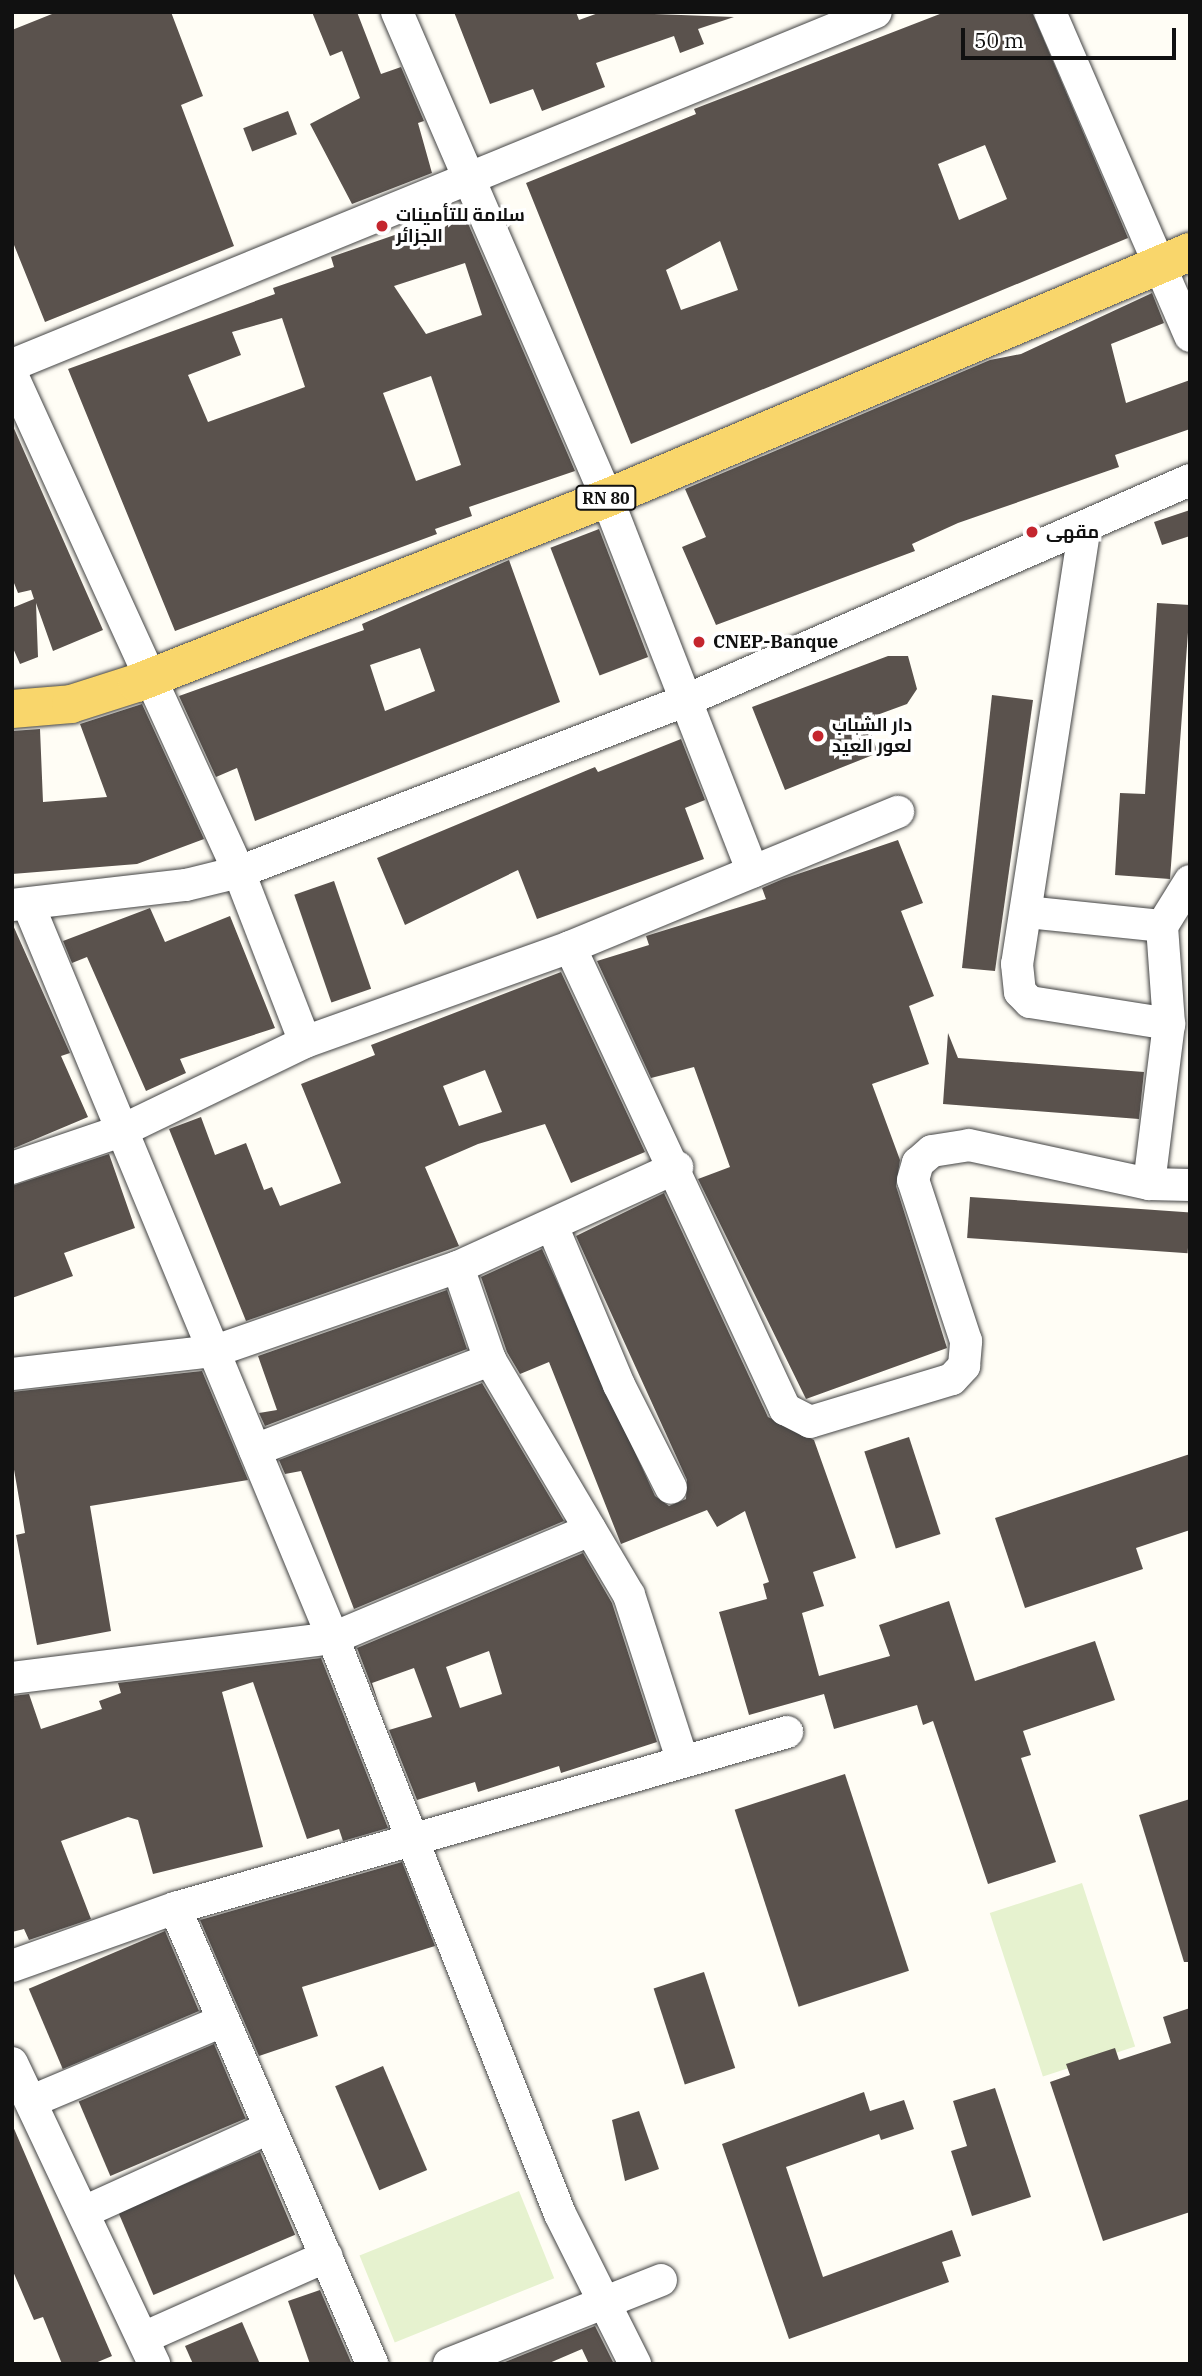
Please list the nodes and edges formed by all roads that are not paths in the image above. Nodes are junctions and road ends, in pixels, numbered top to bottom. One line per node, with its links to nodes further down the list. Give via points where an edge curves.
1 (397, 12): 4 (street)
2 (876, 12): 4 (street)
3 (1050, 12): 5 (street)
4 (470, 180): 7 (street); 10 (street)
5 (1176, 258): 6 (street); 10 (main road, RN 80)
6 (1190, 335)
7 (12, 365)
8 (12, 375): 12 (street)
9 (1190, 480): 11 (street)
10 (607, 498): 12 (main road, RN 80); 13 (street)
11 (1084, 532): 13 (street); 20 (street)
12 (151, 677): 14 (main road, RN 80, via 71,704); 16 (street)
13 (689, 699): 16 (street); 17 (street)
14 (12, 709)
15 (898, 812): 17 (street)
16 (239, 872): 19 (street, via 186,886); 24 (street)
17 (753, 872): 22 (street)
18 (1190, 881): 21 (street)
19 (20, 904): 25 (street)
20 (1027, 912): 21 (street); 23 (street, via 1017,964 1023,998)
21 (1162, 926): 23 (street)
22 (570, 947): 24 (street); 26 (street)
23 (1169, 1024): 28 (street)
24 (305, 1042): 25 (street)
25 (121, 1131): 27 (street); 32 (street)
26 (677, 1167): 28 (street, via 785,1409 800,1422 952,1379 964,1366 965,1341 918,1212 913,1180 918,1163 932,1151 969,1145); 30 (street)
27 (12, 1168)
28 (1149, 1184): 29 (street)
29 (1190, 1185)
30 (553, 1228): 31 (street); 36 (street, via 619,1385)
31 (458, 1267): 32 (street); 33 (street)
32 (215, 1351): 34 (street); 35 (street)
33 (489, 1360): 35 (street); 37 (street)
34 (12, 1374)
35 (255, 1450): 38 (street)
36 (671, 1488)
37 (590, 1530): 38 (street); 41 (street, via 629,1595)
38 (333, 1638): 39 (street); 42 (street)
39 (12, 1678)
40 (788, 1732): 41 (street)
41 (682, 1759): 42 (street)
42 (412, 1839): 43 (street); 52 (street, via 560,2214)
43 (175, 1908): 44 (street); 45 (street)
44 (12, 1966)
45 (222, 2021): 47 (street); 48 (street)
46 (12, 2063): 47 (street)
47 (32, 2101): 49 (street)
48 (270, 2128): 49 (street); 50 (street)
49 (86, 2211): 53 (street)
50 (327, 2256): 53 (street); 54 (street)
51 (661, 2280): 52 (street)
52 (608, 2305): 55 (street); 56 (street)
53 (148, 2351)
54 (372, 2364)
55 (449, 2364)
56 (635, 2364)

